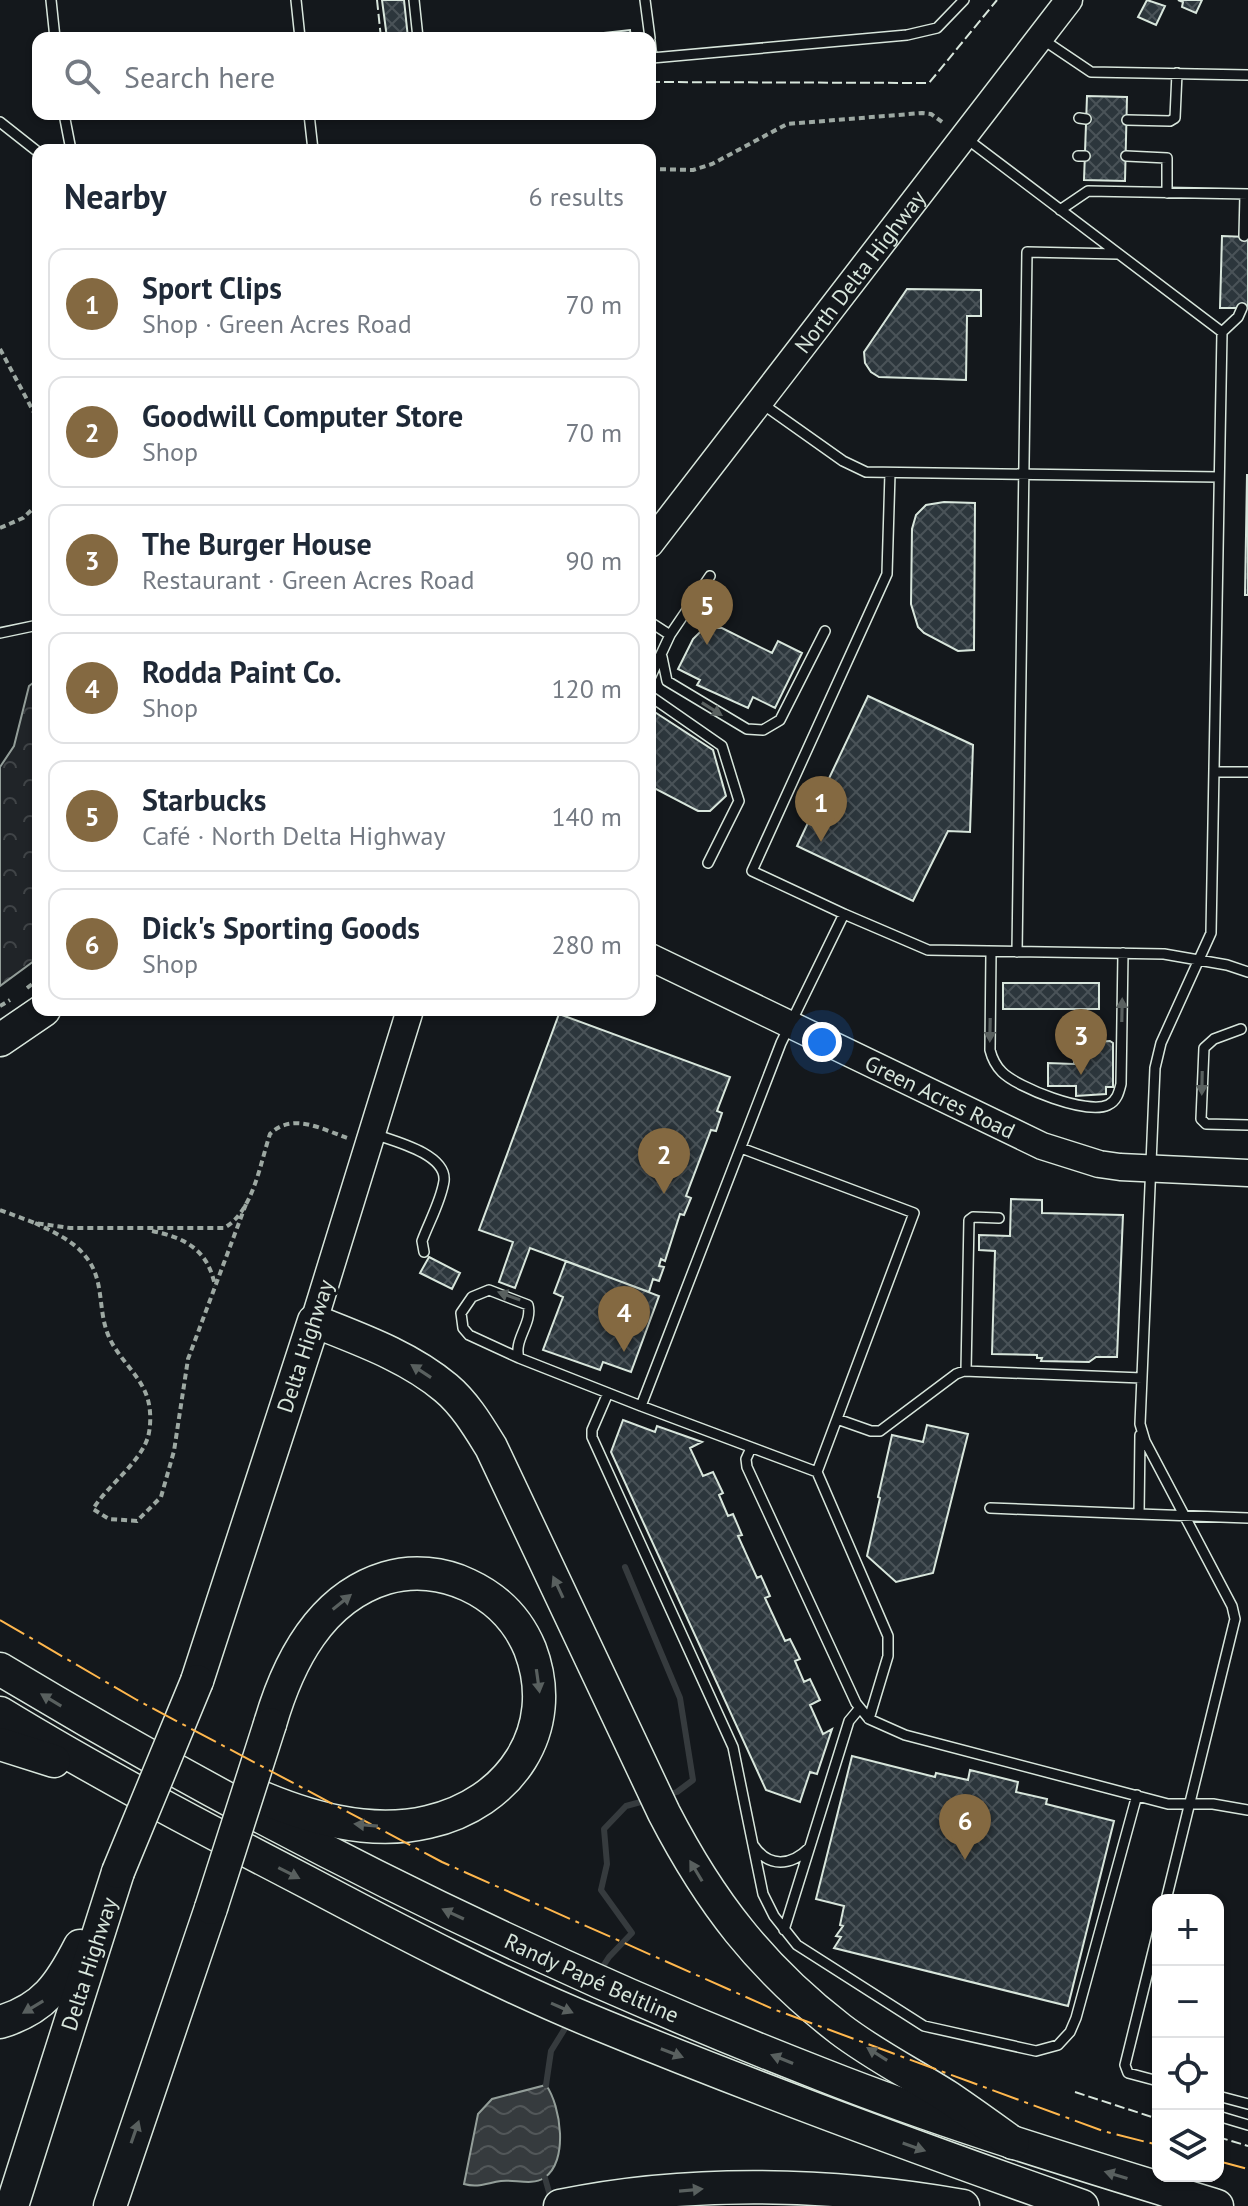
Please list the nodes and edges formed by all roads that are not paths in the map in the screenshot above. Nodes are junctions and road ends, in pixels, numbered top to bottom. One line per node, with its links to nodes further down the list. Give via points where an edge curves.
1 (51, 0): 7 (lane)
2 (296, 0): 8 (lane)
3 (414, 0): 9 (lane)
4 (645, 0): 10 (lane)
5 (964, 0): 12 (lane, via 937,28 907,35)
6 (1069, 0): 11 (street, North Delta Highway)
7 (54, 32)
8 (299, 32)
9 (417, 32)
10 (649, 32)
11 (1039, 38): 13 (lane, via 1091,72); 19 (street, North Delta Highway)
12 (656, 58)
13 (1177, 73): 14 (lane); 17 (lane, via 1175,118)
14 (1248, 75)
15 (65, 120): 20 (lane)
16 (310, 120): 21 (lane)
17 (1127, 120)
18 (0, 122): 22 (lane)
19 (965, 137): 26 (lane); 31 (street, North Delta Highway)
20 (70, 144)
21 (312, 144)
22 (32, 147)
23 (1126, 156): 24 (lane, via 1167,158)
24 (1167, 193): 25 (lane); 26 (lane, via 1088,191)
25 (1247, 194): 27 (lane)
26 (1060, 210): 28 (lane)
27 (1244, 236)
28 (1118, 254): 30 (lane); 33 (lane, via 1027,252)
29 (1242, 308): 30 (lane)
30 (1222, 332): 34 (lane)
31 (758, 401): 32 (lane, via 854,468); 35 (street, North Delta Highway)
32 (890, 473): 33 (lane); 48 (lane, via 887,574 752,871)
33 (1023, 475): 34 (lane); 50 (lane)
34 (1219, 477): 45 (lane)
35 (656, 536)
36 (710, 576): 41 (lane)
37 (32, 626): 40 (lane)
38 (656, 626): 41 (lane)
39 (825, 631): 42 (lane, one-way to 39, via 667,681 747,729 763,730 780,720)
40 (0, 633)
41 (670, 635): 42 (lane)
42 (662, 657): 43 (lane)
43 (656, 668)
44 (656, 700): 47 (lane, via 722,746 739,801)
45 (1214, 772): 46 (lane); 53 (lane, via 1211,933)
46 (1248, 772)
47 (708, 863)
48 (844, 914): 49 (lane, via 928,950); 57 (lane)
49 (991, 952): 50 (lane); 51 (lane, one-way to 51, via 990,1050 995,1063 1011,1079 1088,1108 1109,1105 1119,1090)
50 (1017, 952): 51 (lane)
51 (1123, 953): 53 (lane)
52 (656, 960): 57 (street, Green Acres Road)
53 (1198, 960): 54 (lane); 63 (lane, via 1157,1056)
54 (1248, 972)
55 (35, 1016): 59 (highway)
56 (408, 1016): 61 (street, Delta Highway)
57 (788, 1024): 62 (lane); 63 (street, Green Acres Road, via 1042,1146 1099,1164)
58 (1241, 1029): 60 (lane, one-way to 60, via 1204,1048 1201,1119 1206,1124)
59 (0, 1040)
60 (1248, 1125)
61 (369, 1140): 66 (lane, via 425,1153 441,1167 444,1180 422,1241); 67 (street, Delta Highway)
62 (741, 1148): 72 (lane); 73 (lane, via 914,1213)
63 (1149, 1169): 64 (street, Green Acres Road); 70 (lane)
64 (1248, 1173)
65 (999, 1218): 69 (lane, via 969,1220)
66 (424, 1252)
67 (314, 1321): 93 (highway, Delta Highway, bridge, via 197,1681); 103 (highway, one-way to 67, via 840,2029 776,1974 734,1928 664,1813 528,1522 469,1414 447,1388 418,1368)
68 (519, 1358): 68 (lane, one-way to 68, via 528,1305 489,1290 472,1297 461,1313 465,1332); 71 (lane)
69 (966, 1371): 70 (lane); 73 (lane, via 880,1431)
70 (1142, 1378): 74 (lane)
71 (608, 1393): 72 (lane); 91 (lane, via 592,1437 733,1747)
72 (641, 1406): 75 (lane)
73 (837, 1419): 76 (lane)
74 (1140, 1424): 78 (lane); 79 (lane)
75 (751, 1448): 76 (lane); 82 (lane, via 747,1467)
76 (817, 1472): 84 (lane, via 888,1636 888,1656)
77 (990, 1508): 78 (lane)
78 (1139, 1514): 79 (lane)
79 (1184, 1516): 80 (lane); 89 (lane, via 1235,1619)
80 (1248, 1518)
81 (0, 1669): 85 (highway, Randy Papé Beltline, one-way to 81)
82 (859, 1709): 84 (lane); 92 (lane, via 849,1721)
83 (0, 1713): 87 (highway, Randy Papé Beltline)
84 (869, 1719): 88 (lane, via 905,1735)
85 (104, 1732): 103 (highway, Randy Papé Beltline, one-way to 85, via 825,2076 524,1947 271,1824); 107 (highway, one-way to 85, bridge, via 211,1908 270,1724 293,1662 320,1622 355,1591 393,1576 439,1575 496,1602 527,1642 538,1673 538,1716 531,1743 506,1780 467,1809 406,1826 362,1825 294,1810)
86 (0, 1744): 87 (highway)
87 (117, 1782): 109 (highway, Randy Papé Beltline, one-way to 109, via 390,1926 599,2025 880,2135)
88 (1137, 1795): 89 (lane); 95 (lane, via 1079,2011 1070,2032 1052,2048 1032,2051 924,2026 797,1945)
89 (1190, 1804): 90 (lane); 94 (lane)
90 (1248, 1810)
91 (752, 1844): 92 (lane, via 776,1862 791,1861); 95 (lane, via 763,1894)
92 (810, 1847): 95 (lane)
93 (128, 1873): 97 (highway, one-way to 97, via 49,1996); 105 (highway, Delta Highway); 106 (highway, Delta Highway)
94 (1168, 1894)
95 (784, 1930)
96 (1152, 1955): 98 (lane, via 1125,2065 1128,2073)
97 (0, 2022)
98 (1152, 2079)
99 (1224, 2098): 100 (lane)
100 (1248, 2104)
101 (1224, 2118): 102 (lane)
102 (1248, 2125)
103 (1013, 2143): 110 (highway, Randy Papé Beltline, one-way to 103)
104 (573, 2203): 108 (highway, one-way to 108, via 757,2187 846,2191)
105 (12, 2206)
106 (34, 2206)
107 (110, 2206)
108 (963, 2206)
109 (1082, 2206)
110 (1217, 2206)

